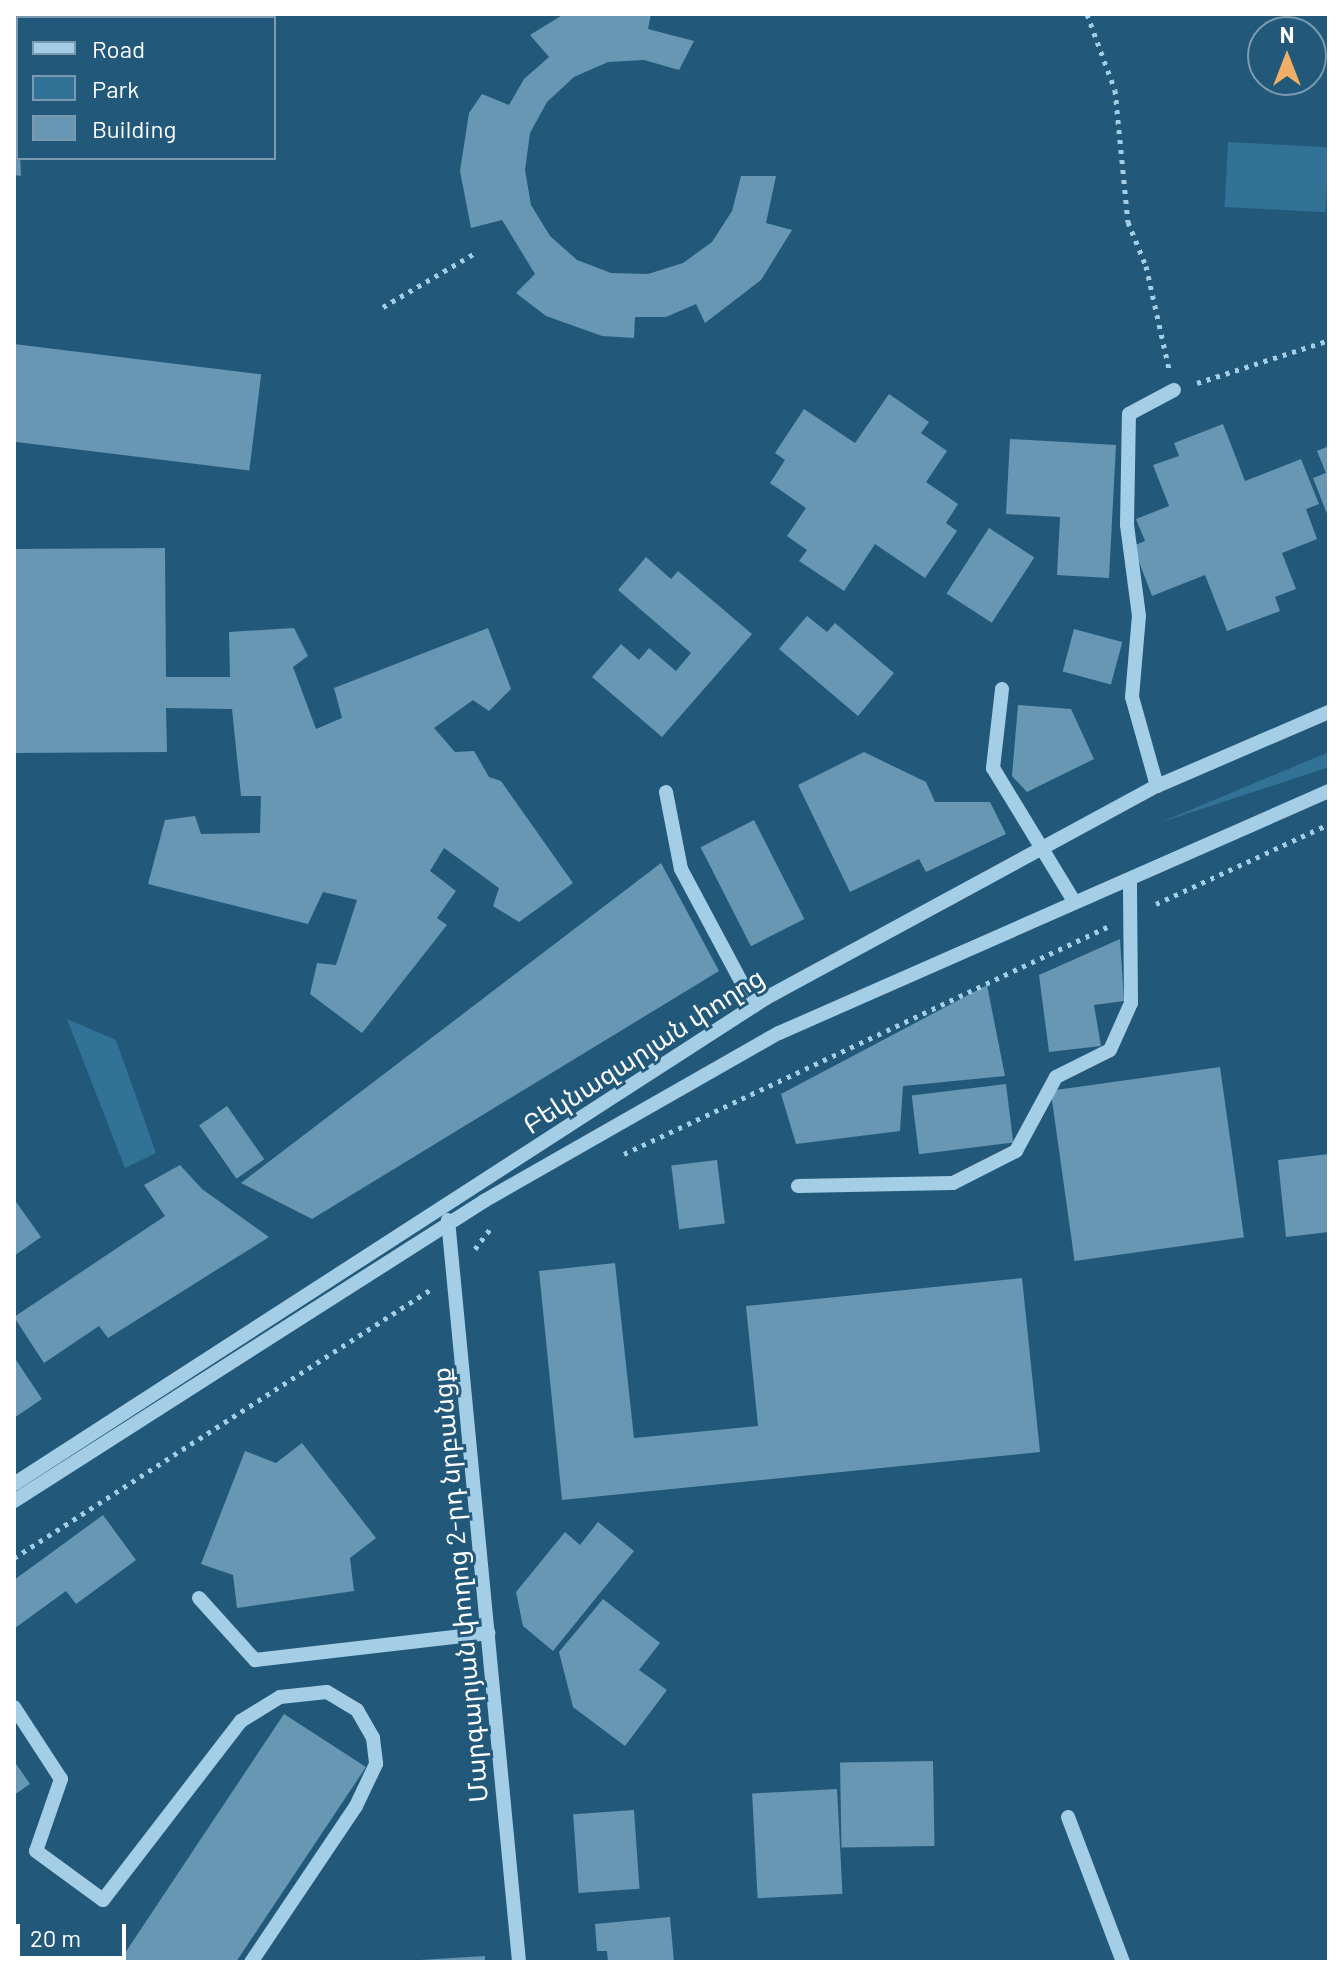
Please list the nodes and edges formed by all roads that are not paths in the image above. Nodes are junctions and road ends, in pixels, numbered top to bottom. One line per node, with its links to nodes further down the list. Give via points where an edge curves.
1 (1174, 390): 4 (street, via 1129,414 1127,525 1139,616 1132,697)
2 (1002, 689): 7 (street, via 993,768)
3 (1329, 712): 4 (street, Բեկնազարյան փողոց)
4 (1157, 786): 7 (street, Բեկնազարյան փողոց)
5 (1329, 791): 8 (street, Բեկնազարյան փողոց)
6 (666, 792): 10 (street, via 681,869)
7 (1044, 849): 9 (street); 10 (street, Բեկնազարյան փողոց)
8 (1130, 882): 9 (street, Բեկնազարյան փողոց); 11 (street, via 1131,1003 1110,1050 1056,1077 1016,1151 953,1183)
9 (1074, 901): 13 (street, Բեկնազարյան փողոց, via 779,1033 599,1132)
10 (754, 1006): 12 (street, Բեկնազարյան փողոց)
11 (798, 1186)
12 (445, 1204): 13 (street, Մարգարյան փողոց 2-րդ նրբանցք); 14 (street, Բեկնազարյան փողոց)
13 (448, 1225): 15 (street, Բեկնազարյան փողոց); 17 (street, Մարգարյան փողոց 2-րդ նրբանցք)
14 (14, 1484)
15 (14, 1501)
16 (199, 1598): 17 (street, via 255,1660)
17 (488, 1633): 21 (street, Մարգարյան փողոց 2-րդ նրբանցք)
18 (14, 1707): 20 (street, via 61,1779 36,1851 103,1900 241,1721 280,1697 327,1692 357,1710 373,1738 376,1764 356,1806)
19 (1068, 1817): 22 (street)
20 (251, 1962)
21 (519, 1962)
22 (1123, 1962)

